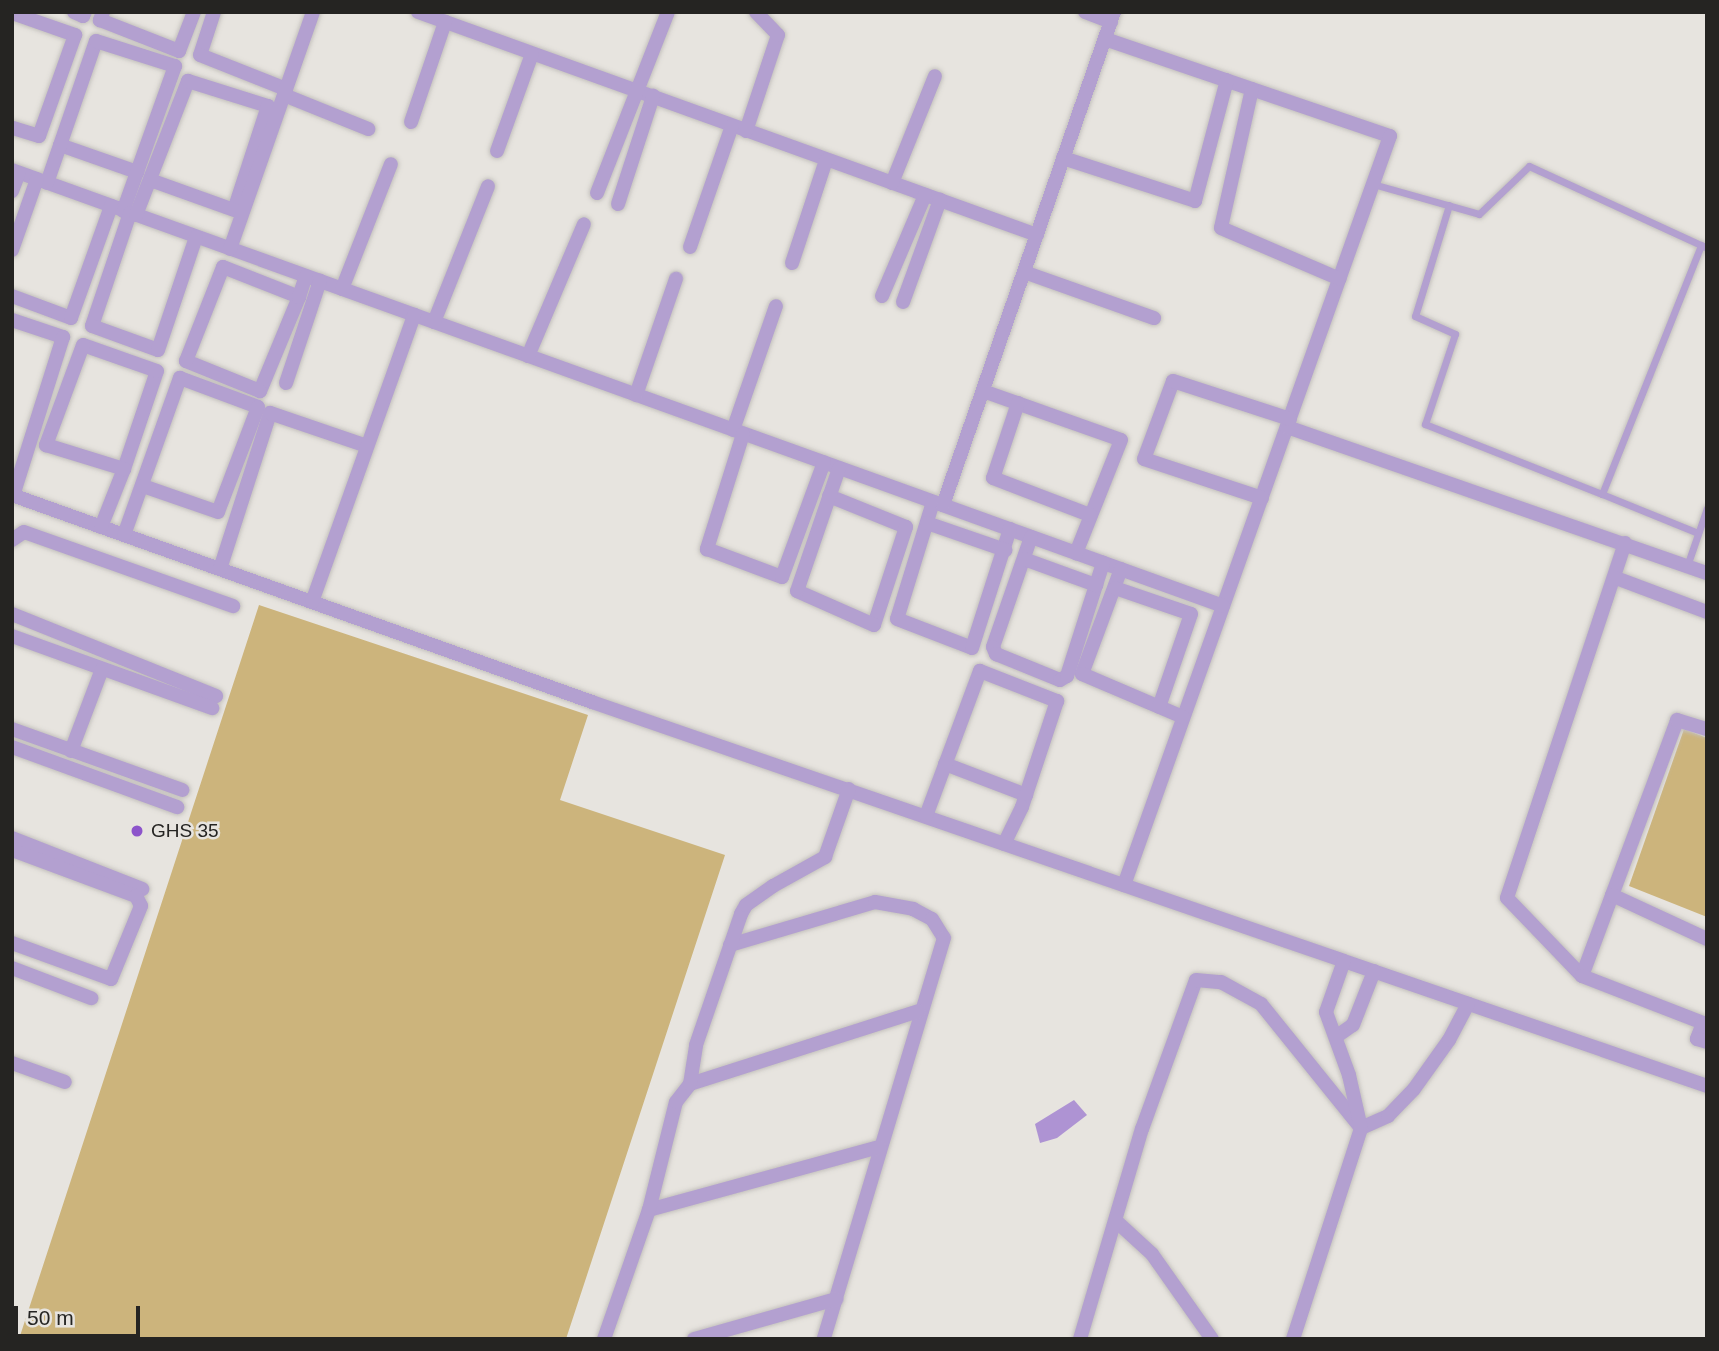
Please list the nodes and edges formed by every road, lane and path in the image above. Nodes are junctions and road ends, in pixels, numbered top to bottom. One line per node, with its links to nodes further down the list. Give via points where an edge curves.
1 (74, 12): 2 (street, via 83,16)
2 (85, 12)
3 (103, 12): 4 (street, via 100,20 179,51)
4 (194, 12)
5 (214, 12): 20 (street, via 200,55)
6 (313, 12): 20 (street)
7 (418, 12): 13 (street)
8 (668, 12): 19 (street)
9 (756, 12): 24 (street, via 778,35)
10 (1086, 12): 12 (street)
11 (12, 13): 23 (street, via 75,35 39,136)
12 (1112, 17): 14 (street)
13 (445, 22): 15 (street); 22 (street)
14 (1105, 39): 17 (street); 28 (street)
15 (532, 54): 19 (street); 27 (street)
16 (935, 76): 35 (street)
17 (1227, 80): 18 (street); 28 (street, via 1195,201)
18 (1252, 89): 36 (street, via 1390,136); 56 (street, via 1221,228)
19 (637, 90): 21 (street); 39 (street)
20 (285, 92): 25 (street); 50 (street)
21 (653, 96): 24 (street); 42 (street)
22 (411, 122)
23 (12, 128)
24 (739, 128): 29 (street); 48 (street)
25 (368, 129)
26 (60, 145): 32 (street); 32 (street, via 96,41 175,66); 34 (street)
27 (496, 150)
28 (1063, 158): 46 (street)
29 (826, 159): 35 (street); 52 (street)
30 (391, 164): 57 (street)
31 (16, 172): 34 (street); 38 (street)
32 (137, 172): 44 (street)
33 (150, 180): 33 (street, via 188,81 268,106 234,209); 44 (street)
34 (42, 181): 44 (street); 51 (street)
35 (892, 183): 40 (street)
36 (1373, 184): 43 (lane); 56 (street)
37 (488, 186): 66 (street)
38 (12, 191)
39 (597, 193)
40 (925, 195): 41 (street); 59 (street)
41 (940, 200): 46 (street); 61 (street)
42 (618, 204)
43 (1449, 205): 49 (lane, via 1479,214 1529,166); 79 (lane, via 1415,316 1455,334 1425,424)
44 (125, 211): 47 (street); 47 (street, via 92,326 158,350); 58 (street, via 71,318)
45 (584, 224): 67 (street)
46 (1037, 235): 53 (street)
47 (196, 237): 50 (street)
48 (690, 247)
49 (1704, 247): 79 (lane)
50 (230, 249): 54 (street)
51 (12, 250)
52 (792, 263)
53 (1024, 272): 64 (street); 69 (street)
54 (313, 279): 57 (street); 60 (street); 68 (street)
55 (676, 279): 70 (street)
56 (1340, 279): 72 (street)
57 (342, 289): 63 (street)
58 (12, 296)
59 (882, 296)
60 (299, 297): 60 (street, via 223,267 186,361 260,391)
61 (903, 302)
62 (776, 306): 73 (street)
63 (414, 315): 66 (street); 74 (street)
64 (1154, 318)
65 (12, 320): 80 (street, via 63,337)
66 (434, 322): 67 (street)
67 (528, 356): 70 (street)
68 (286, 383)
69 (983, 391): 71 (street); 83 (street)
70 (636, 395): 73 (street)
71 (1018, 403): 85 (street, via 993,478); 85 (street, via 1121,440)
72 (1289, 423): 82 (street); 82 (street, via 1172,381 1144,459); 93 (street)
73 (738, 432): 75 (street); 75 (street, via 707,549 782,577)
74 (367, 446): 99 (street, via 270,413); 105 (street)
75 (824, 462): 76 (street)
76 (839, 468): 81 (street); 83 (street)
77 (124, 469): 77 (street, via 158,372 83,345 46,445); 87 (street)
78 (143, 486): 78 (street, via 180,378 258,407 218,512); 90 (street)
79 (1602, 494): 89 (lane)
80 (13, 496): 87 (street)
81 (830, 496): 81 (street, via 796,591 874,625 906,527)
82 (1262, 498): 107 (street)
83 (938, 503): 86 (street); 88 (street)
84 (1707, 508): 89 (lane)
85 (1090, 515): 95 (street)
86 (927, 523): 94 (street); 94 (street, via 897,619 972,648)
87 (101, 527): 90 (street)
88 (1010, 529): 91 (street); 94 (street)
89 (1698, 533): 98 (lane)
90 (124, 535): 99 (street)
91 (1031, 537): 95 (street); 96 (street)
92 (12, 540): 106 (street, via 24,532)
93 (1625, 543): 98 (street); 102 (street)
94 (1005, 550)
95 (1076, 553): 97 (street)
96 (1024, 559): 103 (street); 103 (street, via 993,647 996,654 1060,680 1067,676)
97 (1103, 563): 100 (street); 103 (street)
98 (1687, 566): 101 (street)
99 (220, 569): 105 (street)
100 (1121, 569): 104 (street); 107 (street)
101 (1707, 573)
102 (1616, 578): 108 (street); 136 (street, via 1507,898)
103 (1096, 585)
104 (1115, 587): 112 (street, via 1082,674); 112 (street, via 1191,614)
105 (312, 602): 119 (street)
106 (233, 606)
107 (1223, 606): 113 (street)
108 (1707, 612)
109 (12, 614): 111 (street, via 214,702)
110 (12, 636): 111 (street)
111 (102, 669): 117 (street)
112 (1159, 707): 113 (street)
113 (1183, 718): 127 (street)
114 (12, 729): 117 (street)
115 (1707, 729): 129 (street, via 1677,720)
116 (12, 747): 122 (street)
117 (71, 751): 120 (street)
118 (945, 764): 121 (street); 121 (street, via 980,671 1057,701); 123 (street)
119 (849, 789): 123 (street); 132 (street, via 825,857 746,905)
120 (182, 790)
121 (1026, 795): 125 (street)
122 (177, 807)
123 (926, 816): 125 (street)
124 (12, 838): 128 (street)
125 (1004, 844): 127 (street)
126 (12, 850): 131 (street, via 136,896 141,906 111,979)
127 (1124, 885): 133 (street)
128 (142, 889)
129 (1612, 895): 130 (street); 136 (street)
130 (1707, 939)
131 (12, 943)
132 (730, 945): 139 (street, via 875,902 897,902 932,919 944,938); 144 (street, via 696,1045)
133 (1343, 961): 135 (street); 140 (street, via 1326,1012)
134 (12, 968): 137 (street)
135 (1374, 971): 138 (street); 140 (street, via 1353,1026)
136 (1582, 976): 141 (street, via 1703,1023 1697,1039)
137 (90, 998)
138 (1468, 1004): 145 (street); 146 (street, via 1450,1040 1414,1090 1388,1116)
139 (919, 1011): 144 (street); 147 (street)
140 (1337, 1036): 146 (street)
141 (1707, 1042)
142 (12, 1063): 143 (street)
143 (65, 1082)
144 (690, 1084): 148 (street, via 676,1102)
145 (1707, 1086)
146 (1361, 1128): 149 (street, via 1261,1003 1221,982 1196,980 1142,1129); 156 (street)
147 (880, 1147): 148 (street); 150 (street)
148 (649, 1210): 151 (street)
149 (1115, 1221): 154 (street); 155 (street, via 1152,1254)
150 (836, 1298): 152 (street); 153 (street)
151 (604, 1339)
152 (694, 1339)
153 (824, 1339)
154 (1080, 1339)
155 (1212, 1339)
156 (1293, 1339)

